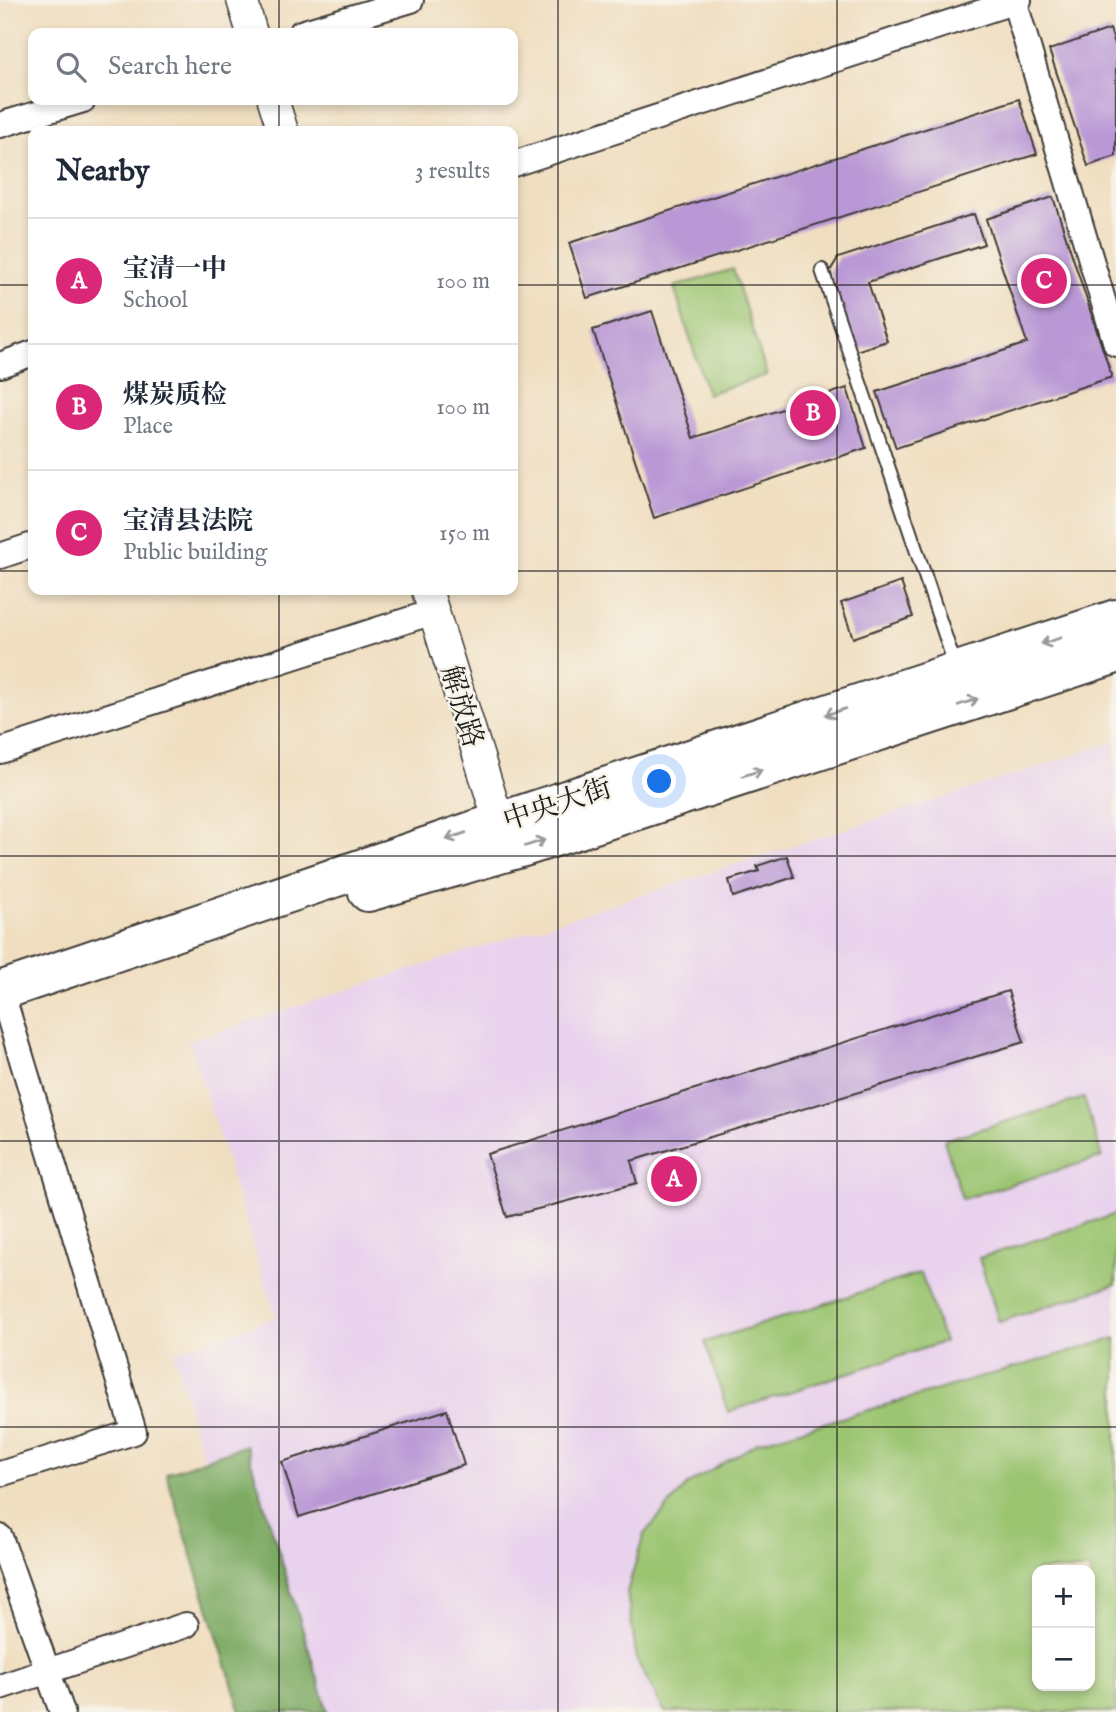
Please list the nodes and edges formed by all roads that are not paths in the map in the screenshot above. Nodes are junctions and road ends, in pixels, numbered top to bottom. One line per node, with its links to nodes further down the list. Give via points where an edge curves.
1 (242, 0): 4 (street)
2 (411, 0): 5 (street)
3 (1016, 1): 10 (street); 12 (street)
4 (250, 28)
5 (318, 28)
6 (66, 105): 8 (street)
7 (275, 105): 9 (street)
8 (0, 125)
9 (281, 126)
10 (518, 162)
11 (822, 270): 20 (lane)
12 (1116, 344)
13 (28, 355): 14 (street)
14 (0, 365)
15 (28, 547): 16 (street)
16 (0, 556)
17 (430, 601): 21 (street); 22 (street, 解放路)
18 (1116, 619): 20 (main road, 中央大街, one-way to 20)
19 (1116, 654): 23 (main road, 中央大街, one-way to 19, via 527,846)
20 (958, 671): 22 (main road, 中央大街, one-way to 22)
21 (0, 751)
22 (499, 822): 23 (main road, 中央大街, one-way to 23)
23 (1, 997): 24 (street, via 134,1432)
24 (0, 1474)
25 (0, 1537): 27 (street)
26 (186, 1625): 27 (street)
27 (47, 1671): 28 (street); 29 (street)
28 (0, 1687)
29 (62, 1712)

